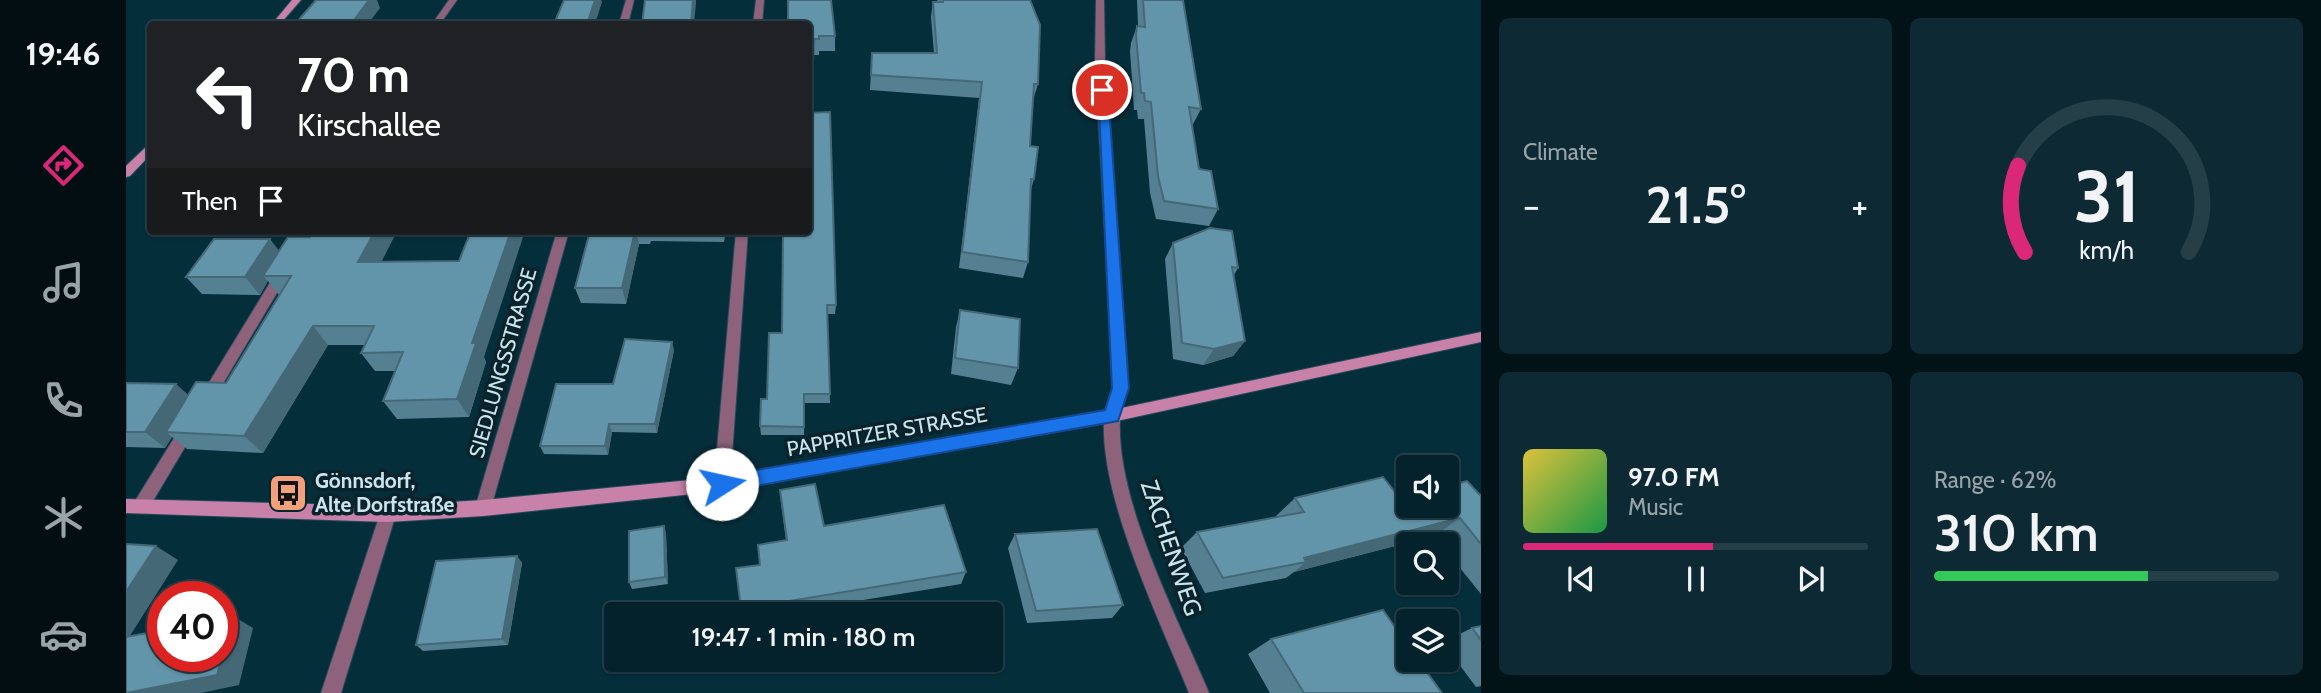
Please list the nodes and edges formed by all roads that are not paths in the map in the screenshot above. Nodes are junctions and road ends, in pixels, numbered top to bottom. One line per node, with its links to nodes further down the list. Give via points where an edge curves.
1 (297, 0): 6 (street)
2 (453, 0): 7 (street)
3 (630, 0): 8 (street)
4 (760, 0): 9 (street)
5 (1100, 0): 16 (street, ZACHENWEG, via 1121,388)
6 (279, 21)
7 (438, 21)
8 (624, 21)
9 (758, 21)
10 (147, 152): 11 (street)
11 (126, 173)
12 (305, 235): 18 (street)
13 (562, 235): 19 (street, SIEDLUNGSSTRASSE)
14 (743, 235): 17 (street)
15 (1481, 337): 16 (street, PAPPRITZER STRASSE)
16 (1112, 416): 17 (street, PAPPRITZER STRASSE); 22 (street, ZACHENWEG, via 1114,447 1140,545)
17 (722, 484): 19 (street, PAPPRITZER STRASSE)
18 (133, 506): 20 (street, PAPPRITZER STRASSE)
19 (483, 508): 20 (street, PAPPRITZER STRASSE)
20 (388, 514): 21 (street)
21 (331, 693)
22 (1199, 693)

